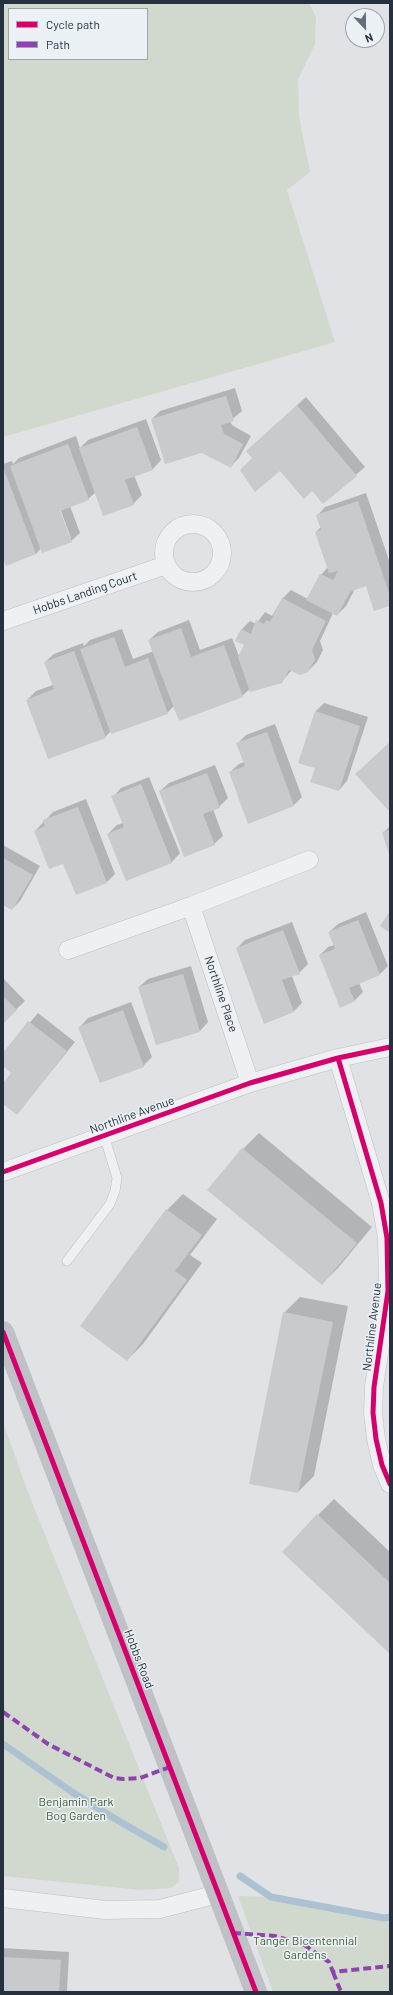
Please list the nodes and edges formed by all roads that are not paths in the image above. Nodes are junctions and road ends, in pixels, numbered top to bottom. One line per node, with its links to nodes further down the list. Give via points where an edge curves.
1 (166, 565): 2 (street, Hobbs Landing Court)
2 (3, 621)
3 (310, 860): 4 (street)
4 (191, 906): 5 (street); 8 (street, Northline Place)
5 (68, 950)
6 (390, 1047): 7 (street, Northline Avenue)
7 (338, 1058): 8 (street, Northline Avenue); 13 (street, Northline Avenue, via 381,1203 386,1238 388,1291 374,1387 373,1413 382,1465)
8 (250, 1083): 9 (street, Northline Avenue)
9 (104, 1135): 10 (street, Northline Avenue); 11 (lane, via 117,1178 115,1191 110,1204)
10 (3, 1172)
11 (67, 1261)
12 (3, 1332): 14 (street, Hobbs Road)
13 (390, 1484)
14 (217, 1894): 15 (street, via 152,1910 105,1910); 16 (street, Hobbs Road)
15 (3, 1898)
16 (256, 1992)

